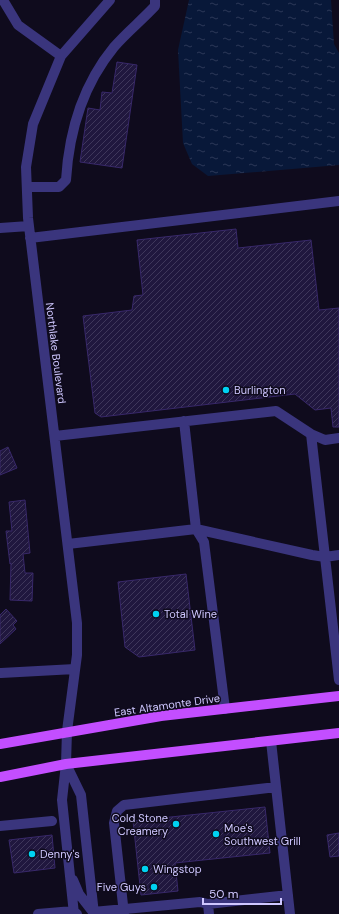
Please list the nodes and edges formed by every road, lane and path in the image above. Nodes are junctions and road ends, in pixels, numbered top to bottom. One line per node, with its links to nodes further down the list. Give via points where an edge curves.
1 (3, 0): 4 (street, via 18,25)
2 (110, 0): 4 (street, Northlake Boulevard)
3 (155, 0): 5 (street, via 154,6 114,46 86,90 68,149 66,180 59,187)
4 (61, 56): 5 (street, Northlake Boulevard, via 33,124 26,167)
5 (27, 187): 7 (street, Northlake Boulevard)
6 (339, 201): 9 (street)
7 (29, 226): 8 (street); 9 (street, Northlake Boulevard)
8 (0, 228)
9 (30, 238): 12 (street, Northlake Boulevard)
10 (184, 422): 11 (street, via 276,411); 12 (street); 14 (street)
11 (311, 434): 13 (street, via 325,440); 17 (street)
12 (55, 436): 15 (street, Northlake Boulevard)
13 (339, 438)
14 (196, 529): 15 (street); 17 (street); 22 (street, via 204,542)
15 (68, 544): 18 (street, Northlake Boulevard, via 78,623)
16 (339, 556): 17 (street)
17 (325, 557): 20 (street)
18 (75, 670): 19 (street); 23 (street, Northlake Boulevard)
19 (1, 673)
20 (339, 680)
21 (339, 696): 22 (main road, East Altamonte Drive)
22 (225, 709): 23 (main road, East Altamonte Drive)
23 (66, 731): 26 (main road, East Altamonte Drive); 27 (street, Northlake Boulevard)
24 (339, 733): 25 (main road)
25 (272, 741): 27 (main road); 29 (street)
26 (0, 744)
27 (66, 764): 28 (main road); 32 (street, Northlake Boulevard, via 62,800); 37 (street, via 81,795)
28 (0, 777)
29 (276, 787): 33 (street); 35 (street, via 124,806 117,812 114,823)
30 (52, 821): 31 (street)
31 (0, 826)
32 (70, 871): 36 (street); 37 (street, via 80,894)
33 (288, 895): 34 (street); 40 (street)
34 (208, 904): 35 (street, via 200,902); 39 (street)
35 (124, 911): 37 (street)
36 (75, 913): 38 (street)
37 (93, 913)
38 (38, 914)
39 (209, 914)
40 (290, 914)

